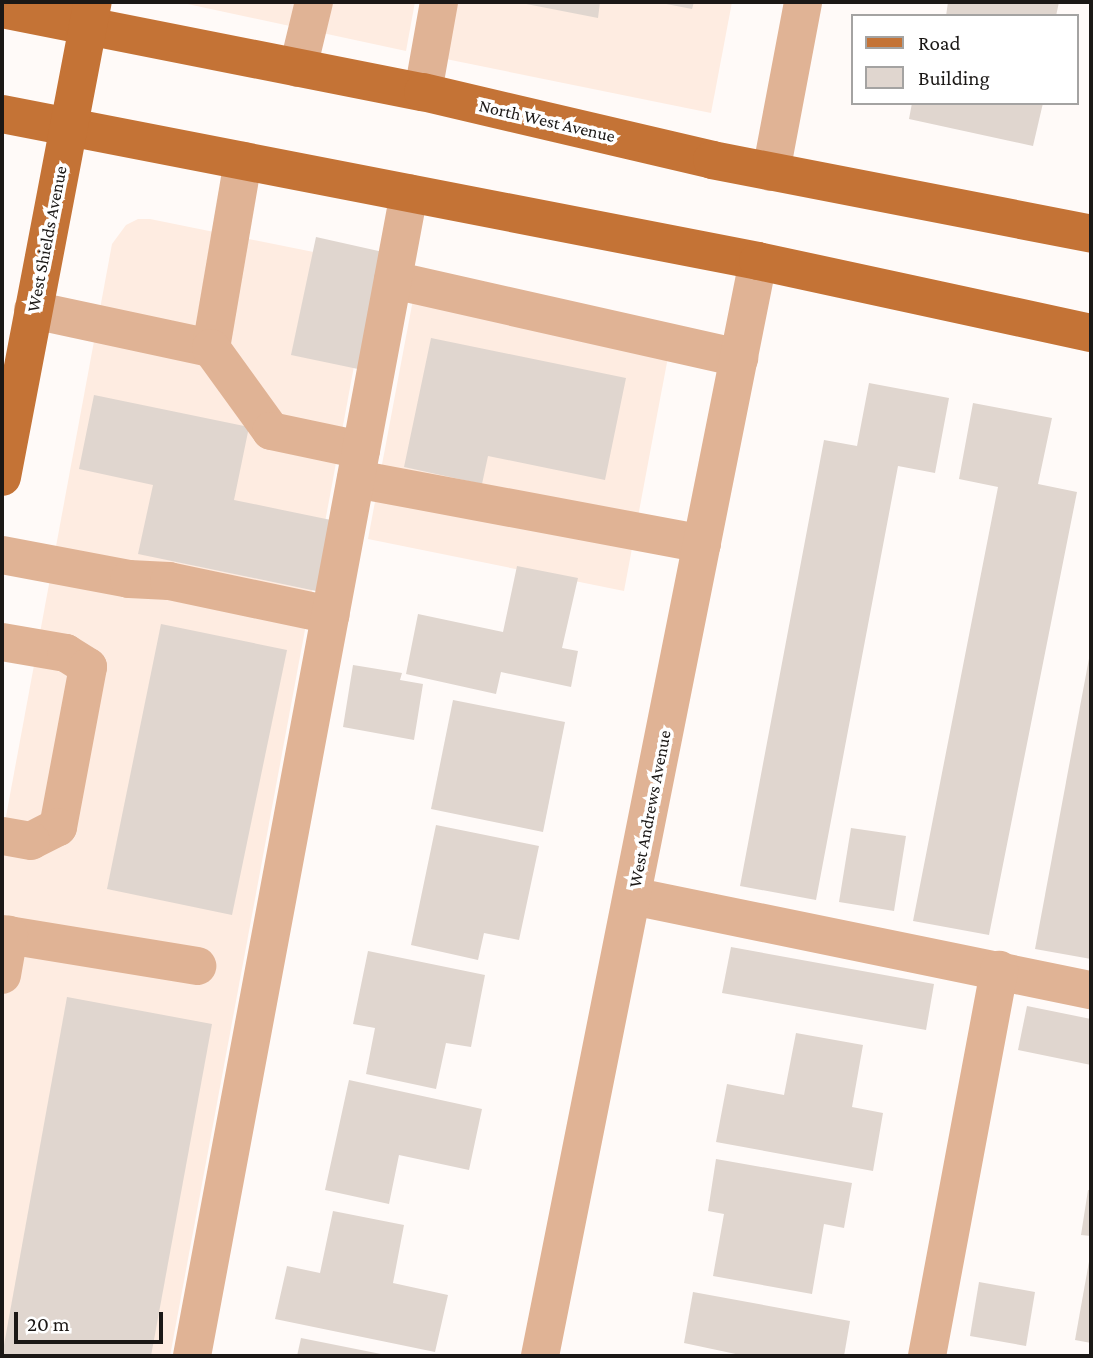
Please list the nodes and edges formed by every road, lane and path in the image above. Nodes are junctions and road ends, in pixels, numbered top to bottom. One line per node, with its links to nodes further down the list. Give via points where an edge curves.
1 (314, 2): 6 (street)
2 (439, 2): 7 (street)
3 (803, 2): 11 (street)
4 (2, 9): 5 (main road, North West Avenue)
5 (91, 15): 6 (main road, North West Avenue); 9 (main road, West Shields Avenue)
6 (298, 68): 7 (main road, North West Avenue)
7 (422, 92): 11 (main road, North West Avenue)
8 (2, 114): 9 (main road)
9 (69, 127): 10 (main road); 16 (main road, West Shields Avenue)
10 (243, 161): 12 (main road); 18 (street)
11 (771, 172): 13 (main road, North West Avenue)
12 (409, 193): 14 (main road); 15 (street)
13 (1091, 234)
14 (758, 261): 17 (main road); 19 (street, West Andrews Avenue)
15 (393, 280): 19 (street); 20 (street)
16 (33, 310): 18 (street); 21 (main road, West Shields Avenue)
17 (1091, 333)
18 (211, 348): 20 (street, via 271,431)
19 (739, 358): 22 (street, West Andrews Avenue)
20 (358, 465): 22 (street); 24 (street)
21 (2, 477)
22 (702, 544): 27 (street, West Andrews Avenue)
23 (2, 555): 24 (street, via 129,579 169,581)
24 (330, 615): 33 (street)
25 (2, 642): 26 (street, via 66,653 88,667 58,827 31,841)
26 (2, 836)
27 (632, 896): 30 (street); 34 (street, West Andrews Avenue)
28 (6, 934): 29 (street); 31 (street)
29 (197, 966)
30 (999, 970): 32 (street); 35 (street)
31 (2, 975)
32 (1091, 990)
33 (192, 1356)
34 (540, 1356)
35 (927, 1356)

